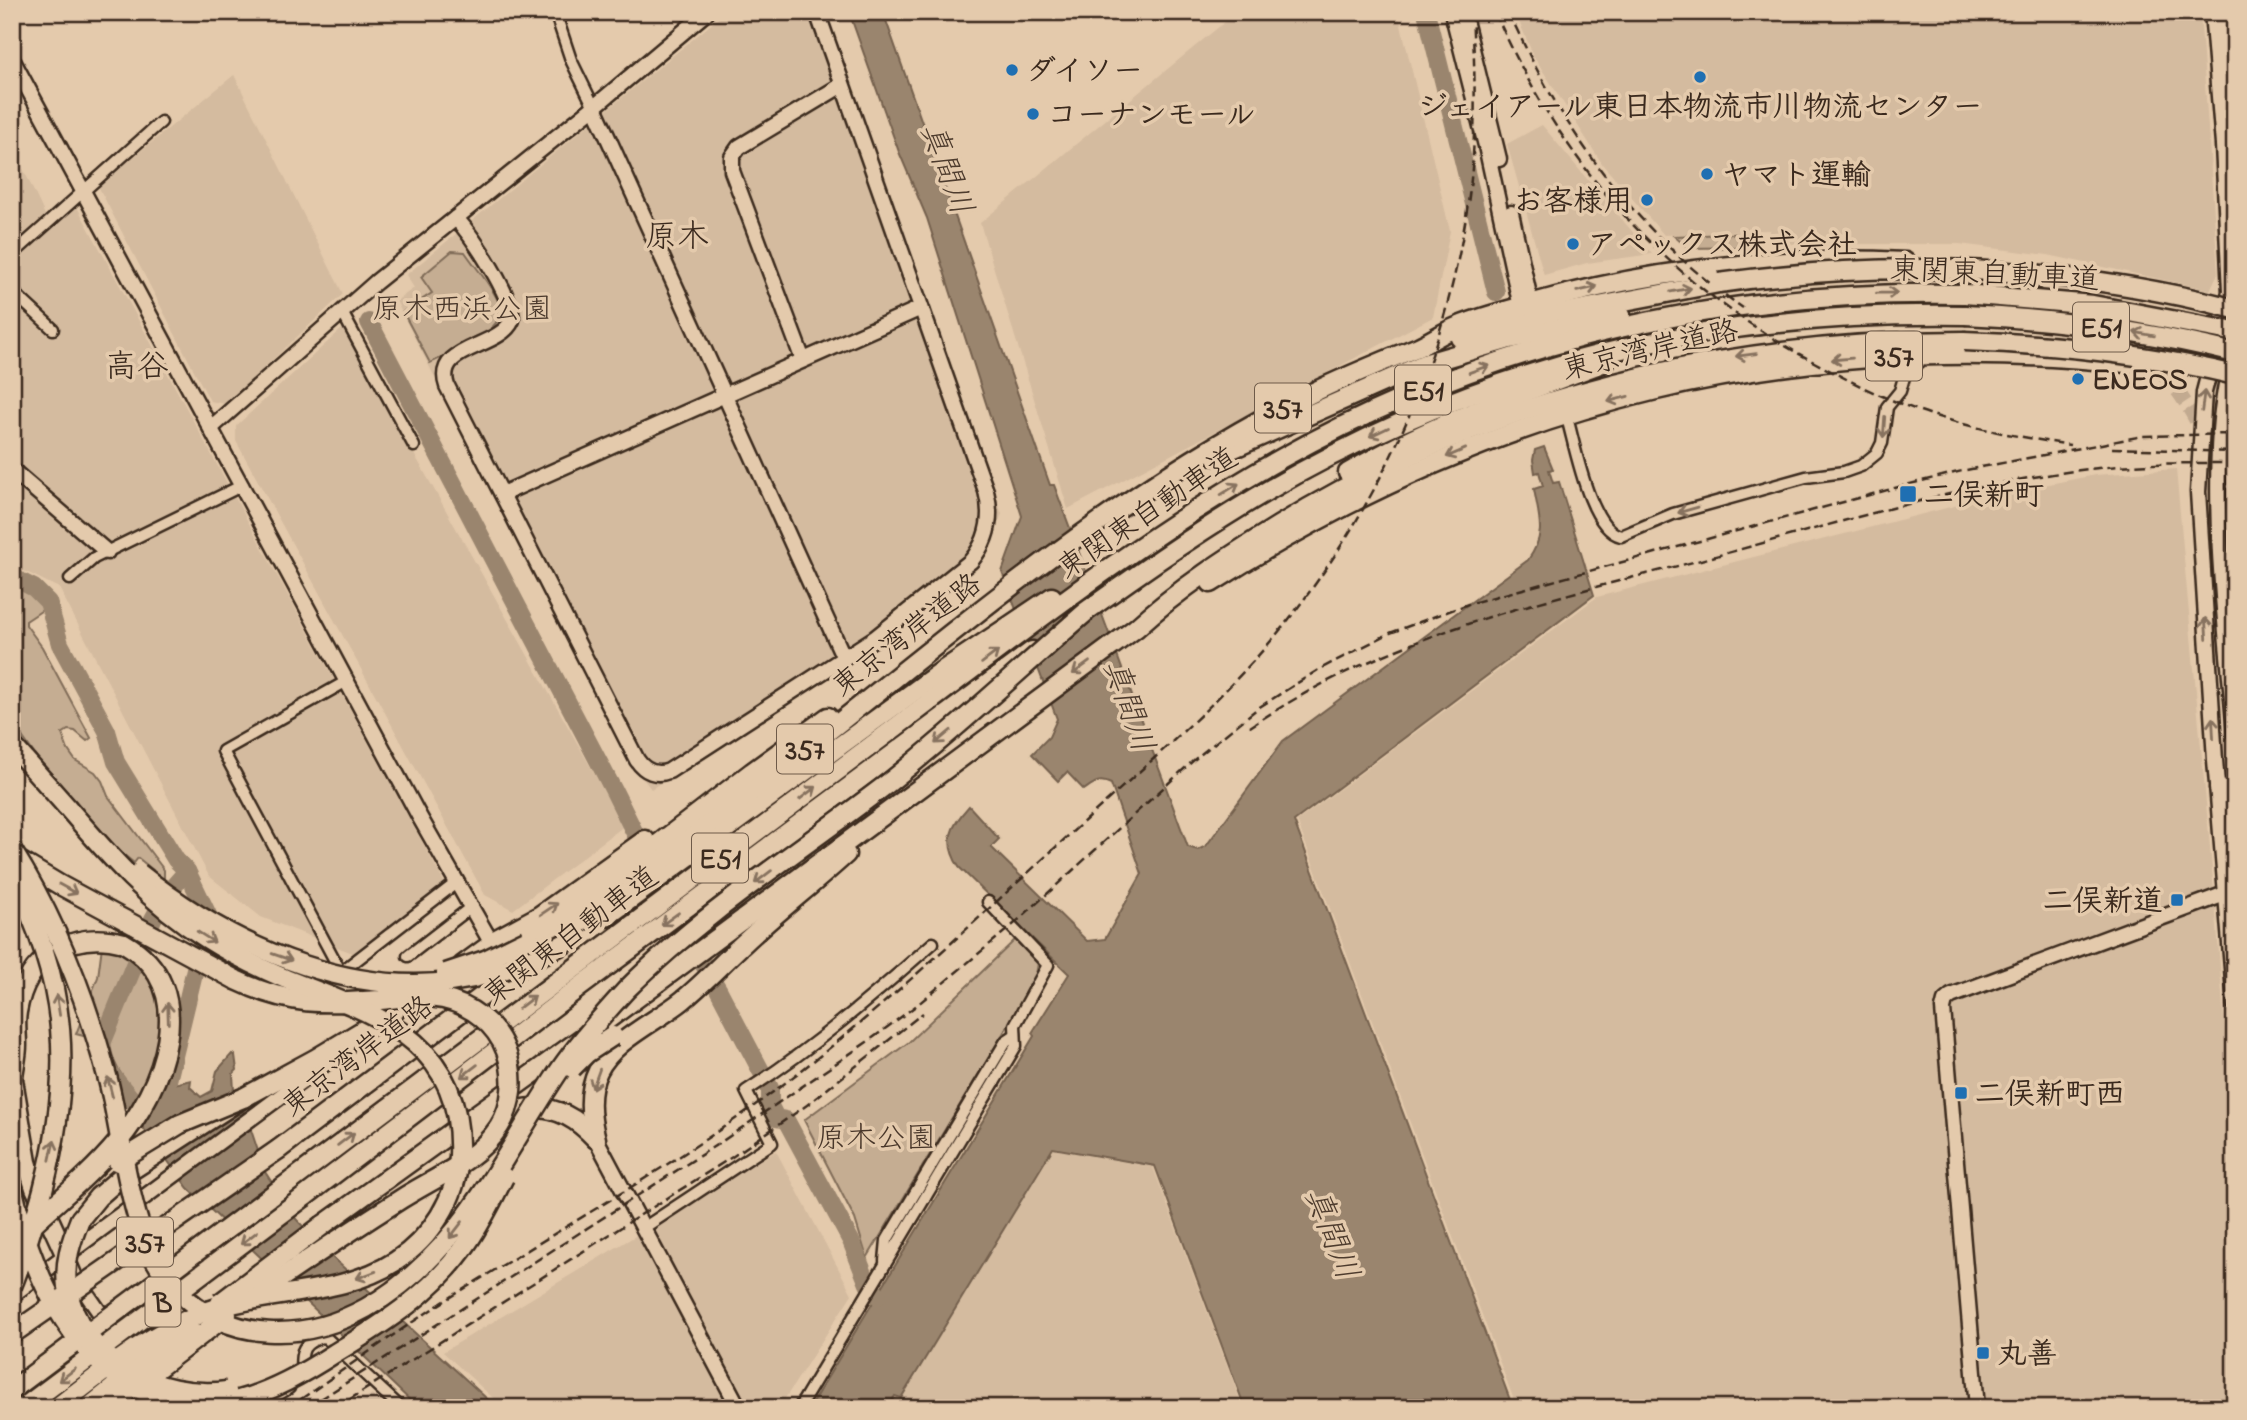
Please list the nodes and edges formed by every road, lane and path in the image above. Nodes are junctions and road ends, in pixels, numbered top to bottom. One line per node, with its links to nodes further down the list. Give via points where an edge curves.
1 (555, 12): 11 (street)
2 (706, 12): 11 (street)
3 (817, 12): 10 (street)
4 (1452, 12): 8 (street)
5 (1463, 12): 8 (street)
6 (2212, 12): 23 (street)
7 (2223, 12): 13 (street)
8 (1466, 45): 19 (street)
9 (12, 60): 14 (street)
10 (842, 85): 21 (street); 32 (street, via 739,147 731,161)
11 (594, 107): 15 (street); 35 (street)
12 (161, 122): 14 (street)
13 (2235, 152)
14 (83, 190): 16 (street); 37 (street)
15 (456, 218): 22 (street); 42 (street, via 476,242 512,312 505,330 456,356 444,373)
16 (12, 254)
17 (1894, 261): 19 (highway, 東京湾岸道路 / 357, one-way to 17, via 1620,282 1707,268); 23 (highway, 東京湾岸道路 / 357, via 2043,277); 26 (street, via 2026,292)
18 (12, 291): 24 (street)
19 (1526, 305): 29 (highway, 東京湾岸道路 / 357, via 1456,327)
20 (1721, 307): 25 (highway, 東関東自動車道 / E51, one-way to 25, bridge, via 1831,295 1965,293 2093,305); 40 (highway, via 1626,314 1471,349 1406,372); 44 (highway, 東関東自動車道 / E51, one-way to 20, via 1286,456 1421,391 1577,338)
21 (921, 309): 32 (street); 52 (street, via 986,491 988,528 977,553 963,568)
22 (342, 312): 37 (street); 38 (street)
23 (2231, 313): 29 (highway, 東京湾岸道路 / 357, one-way to 23, bridge, via 1719,283 1830,271 1965,269 2096,281 2166,293); 33 (street)
24 (52, 328)
25 (2235, 332)
26 (2116, 334)
27 (1667, 338): 30 (highway, 東関東自動車道 / E51, one-way to 27, bridge, via 2118,330 1990,316 1804,318); 43 (highway, via 1416,436 1304,500); 51 (highway, 東関東自動車道 / E51, one-way to 51, via 1534,372 1403,422 1286,480 1159,559)
28 (2235, 342): 34 (street)
29 (1423, 345): 40 (highway, 東京湾岸道路 / 357, via 1294,402)
30 (2235, 353)
31 (1932, 355): 33 (highway, 東京湾岸道路 / 357, via 2059,357); 36 (highway, 東京湾岸道路 / 357, one-way to 36, via 1759,369 1678,384); 36 (street, one-way to 36, via 1905,374 1900,391 1887,407 1882,443 1861,466 1672,514 1628,535 1609,531 1595,513)
32 (803, 360): 35 (street)
33 (2208, 374): 34 (highway, 東京湾岸道路 / 357); 49 (street, one-way to 33, via 2198,469)
34 (2232, 376): 43 (highway, 東京湾岸道路 / 357, one-way to 43, bridge, via 2115,352 2012,342 1922,341 1750,355 1674,368 1523,410 1377,470); 47 (street, via 2220,429 2218,486)
35 (726, 395): 42 (street); 52 (street)
36 (1566, 414): 48 (highway, 東京湾岸道路 / 357, one-way to 48, via 1469,448 1362,496)
37 (212, 427): 41 (street)
38 (414, 446)
39 (12, 470): 45 (street)
40 (1177, 471): 50 (highway, 東京湾岸道路 / 357)
41 (243, 485): 45 (street); 53 (street)
42 (502, 494): 52 (street, via 637,760 652,772 670,771)
43 (1261, 537): 48 (highway, 東京湾岸道路 / 357)
44 (1152, 539): 59 (highway, one-way to 44, bridge, via 124,861 184,906 271,953 313,968 390,982 488,975 550,951 629,902 994,635); 77 (highway, 東関東自動車道 / E51, one-way to 44, bridge, via 570,968)
45 (107, 552): 46 (street)
46 (70, 579)
47 (2231, 591): 49 (street); 54 (street)
48 (1186, 593): 58 (highway, 東京湾岸道路 / 357, one-way to 58)
49 (2204, 601): 57 (street, one-way to 49)
50 (988, 604): 62 (highway, 東京湾岸道路 / 357); 62 (highway, via 752,772 662,828)
51 (1086, 612): 60 (highway, one-way to 60, bridge, via 898,775 691,931 648,969 597,1021 567,1060 440,1250 377,1301 316,1328 278,1333 237,1327 181,1295 158,1267 138,1220 108,1078 82,996 52,925); 79 (highway, 東関東自動車道 / E51, one-way to 79, bridge, via 581,985)
52 (844, 658)
53 (347, 681): 63 (street); 63 (street, via 223,751 341,972)
54 (2235, 734)
55 (12, 745): 59 (highway)
56 (2235, 787): 57 (street)
57 (2217, 788): 64 (street)
58 (915, 790): 71 (highway, via 827,872); 80 (highway, 東京湾岸道路 / 357)
59 (67, 807): 92 (highway, one-way to 92, bridge, via 132,881 195,930 265,970 373,1014 413,1040 431,1059 448,1090 459,1150 453,1186 441,1213 396,1261 343,1283 260,1297 197,1315 140,1345)
60 (12, 853): 70 (highway, one-way to 70, via 36,871)
61 (12, 876): 85 (highway, one-way to 61, bridge, via 48,1167 58,1121 62,1060 52,975 37,928)
62 (611, 882): 67 (highway, one-way to 62); 70 (highway, bridge, via 526,940 469,966 421,980 297,992); 88 (highway, 東京湾岸道路 / 357, bridge, via 279,1149)
63 (456, 883): 66 (street)
64 (2230, 892): 72 (street); 101 (street, via 1945,1001)
65 (988, 902): 100 (street, via 1048,965 1015,1025 1015,1035 1006,1041 887,1240 885,1265)
66 (470, 908): 67 (street); 69 (street)
67 (491, 942): 73 (street)
68 (933, 943): 82 (street, via 863,1005 746,1091 772,1143)
69 (408, 956)
70 (236, 979): 94 (highway, bridge, via 279,998 310,1003 426,997 467,1007 493,1029 505,1049 511,1074 508,1105 490,1139 464,1161 266,1288)
71 (678, 997): 76 (highway, one-way to 76, via 620,1045 599,1070 591,1108); 87 (highway, bridge, via 579,1060 549,1096 458,1256 420,1295)
72 (2235, 1005)
73 (395, 1011): 75 (highway); 84 (street)
74 (13, 1075): 81 (highway, one-way to 74, bridge, via 117,1143 140,1110 160,1068 168,1034 168,997 151,964 124,943 105,939 74,942 54,951 24,989 17,1014); 84 (highway, via 27,1162)
75 (243, 1098): 81 (highway, bridge, via 136,1149); 87 (highway, bridge, via 121,1177 80,1219 69,1245 66,1269 72,1303 83,1328 110,1358 143,1380 172,1390 205,1393 247,1388 281,1377)
76 (596, 1139): 80 (highway, via 576,1121 551,1109 509,1111); 82 (street)
77 (291, 1181): 90 (highway, B, bridge)
78 (12, 1186): 87 (highway, bridge, via 32,1260 67,1331 99,1368 144,1396 191,1406 236,1401 285,1382)
79 (304, 1197): 91 (highway, B, one-way to 91, bridge)
80 (323, 1225): 93 (highway, 東京湾岸道路 / 357, bridge)
81 (28, 1228): 83 (highway, bridge)
82 (642, 1228): 99 (street)
83 (12, 1244)
84 (66, 1256): 86 (street); 89 (street, via 75,1277)
85 (12, 1286)
86 (12, 1295)
87 (374, 1329)
88 (12, 1334)
89 (149, 1385): 95 (street); 96 (street)
90 (12, 1390)
91 (23, 1408)
92 (56, 1408)
93 (88, 1408)
94 (106, 1408)
95 (123, 1408)
96 (164, 1408)
97 (257, 1408): 98 (street, via 297,1383 305,1345 324,1336)
98 (401, 1408)
99 (739, 1408)
100 (799, 1408)
101 (1977, 1408)

